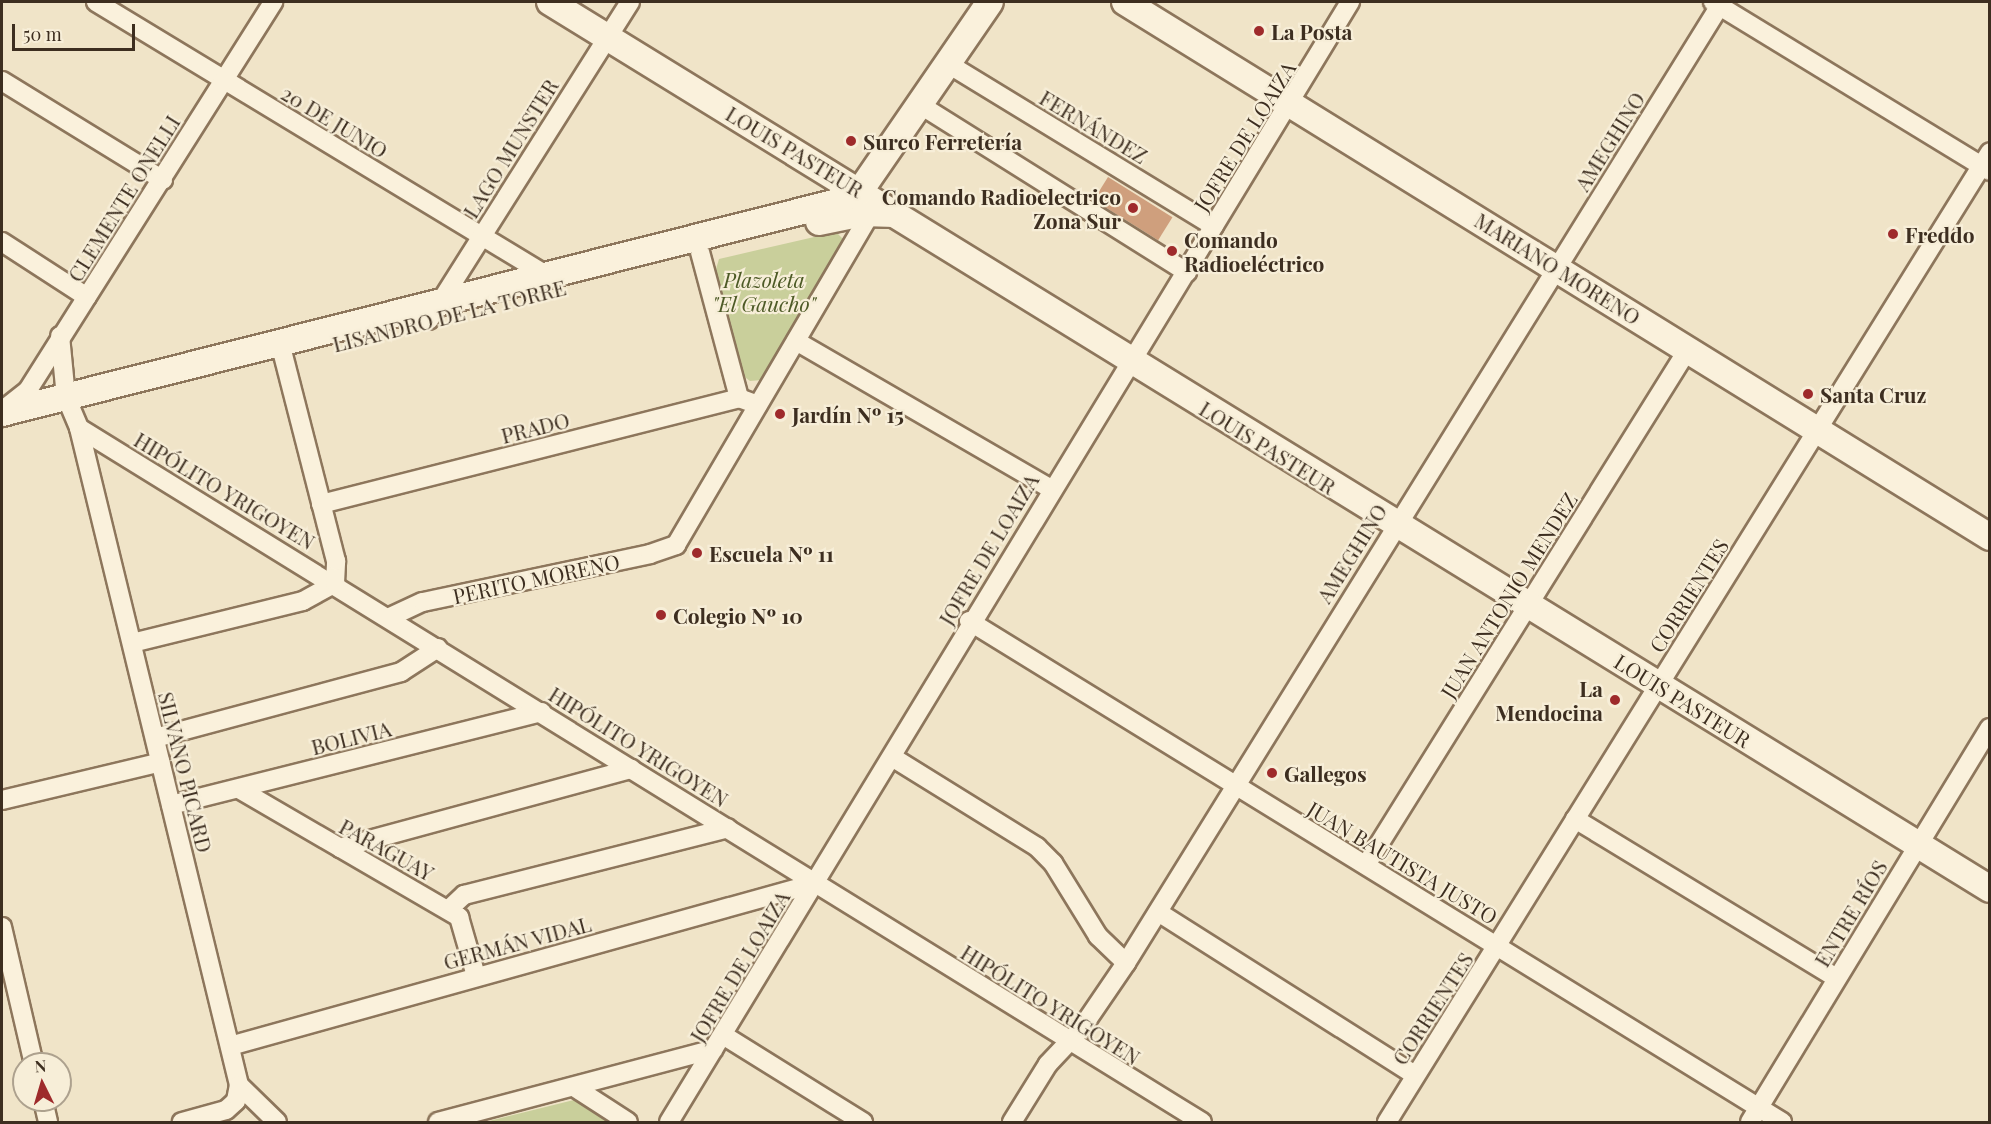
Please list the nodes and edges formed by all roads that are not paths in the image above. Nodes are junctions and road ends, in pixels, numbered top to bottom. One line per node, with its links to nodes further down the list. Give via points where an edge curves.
1 (96, 2): 11 (street, 20 DE JUNIO)
2 (273, 2): 11 (street, CLEMENTE ONELLI)
3 (550, 2): 9 (main road, LOUIS PASTEUR)
4 (630, 2): 9 (street, LAGO MUNSTER)
5 (990, 2): 10 (main road)
6 (1125, 2): 13 (main road, MARIANO MORENO)
7 (1350, 2): 13 (street, JOFRE DE LOAIZA)
8 (1718, 3): 15 (street); 22 (street, AMEGHINO)
9 (608, 37): 17 (main road, LOUIS PASTEUR); 19 (street, LAGO MUNSTER)
10 (950, 64): 14 (main road); 18 (street, FERNÁNDEZ)
11 (224, 79): 16 (street, CLEMENTE ONELLI); 19 (street, 20 DE JUNIO)
12 (2, 81): 16 (street)
13 (1292, 104): 18 (street, JOFRE DE LOAIZA); 22 (main road, MARIANO MORENO)
14 (922, 106): 17 (main road); 23 (street)
15 (1987, 163): 37 (street, CORRIENTES)
16 (163, 180): 25 (street, CLEMENTE ONELLI)
17 (877, 205): 21 (main road, LISANDRO DE LA TORRE); 24 (main road, LISANDRO DE LA TORRE, via 796,214); 28 (street); 31 (main road, LOUIS PASTEUR)
18 (1214, 226): 23 (street, JOFRE DE LOAIZA)
19 (481, 237): 24 (street, 20 DE JUNIO); 26 (street, LAGO MUNSTER)
20 (2, 242): 25 (street)
21 (700, 252): 26 (main road, LISANDRO DE LA TORRE); 32 (street)
22 (1557, 268): 29 (main road, MARIANO MORENO); 40 (street, AMEGHINO)
23 (1187, 272): 31 (street, JOFRE DE LOAIZA)
24 (551, 278): 26 (main road, LISANDRO DE LA TORRE)
25 (87, 297): 27 (street, CLEMENTE ONELLI)
26 (433, 313): 30 (main road, LISANDRO DE LA TORRE)
27 (60, 336): 34 (street, SILVANO PICARD); 35 (street, CLEMENTE ONELLI, via 28,390)
28 (796, 341): 33 (street); 38 (street)
29 (1688, 349): 37 (main road, MARIANO MORENO); 43 (street, JUAN ANTONIO MENDEZ)
30 (282, 350): 34 (main road, LISANDRO DE LA TORRE); 39 (street)
31 (1130, 362): 38 (street, JOFRE DE LOAIZA); 40 (main road, LOUIS PASTEUR)
32 (739, 398): 33 (street); 39 (street, PRADO)
33 (758, 405): 44 (street, PERITO MORENO, via 682,538 650,554 423,602)
34 (72, 411): 35 (main road, LISANDRO DE LA TORRE); 36 (main road, LISANDRO DE LA TORRE); 42 (street, HIPÓLITO YRIGOYEN); 46 (street, SILVANO PICARD)
35 (2, 412)
36 (2, 427)
37 (1818, 430): 41 (main road, MARIANO MORENO); 48 (street, CORRIENTES)
38 (1050, 488): 45 (street, JOFRE DE LOAIZA)
39 (321, 504): 42 (street, via 336,561)
40 (1394, 525): 43 (main road, LOUIS PASTEUR); 55 (street, AMEGHINO)
41 (1989, 537)
42 (335, 583): 44 (street, HIPÓLITO YRIGOYEN); 46 (street, via 303,601)
43 (1528, 604): 48 (main road, LOUIS PASTEUR); 63 (street, JUAN ANTONIO MENDEZ)
44 (388, 618): 47 (street, HIPÓLITO YRIGOYEN)
45 (969, 621): 52 (street, JOFRE DE LOAIZA); 55 (street, JUAN BAUTISTA JUSTO)
46 (132, 643): 51 (street, SILVANO PICARD)
47 (438, 648): 49 (street, HIPÓLITO YRIGOYEN); 51 (street, via 400,672)
48 (1658, 684): 59 (street, CORRIENTES); 61 (main road, LOUIS PASTEUR)
49 (542, 712): 54 (street, HIPÓLITO YRIGOYEN); 56 (street, BOLIVIA)
50 (1989, 728): 61 (street, ENTRE RÍOS)
51 (155, 738): 53 (street, SILVANO PICARD)
52 (892, 757): 64 (street, JOFRE DE LOAIZA); 70 (street, via 1037,848 1053,863 1098,936)
53 (161, 762): 57 (street); 58 (street, SILVANO PICARD)
54 (631, 768): 60 (street, HIPÓLITO YRIGOYEN); 62 (street)
55 (1235, 785): 63 (street, JUAN BAUTISTA JUSTO); 67 (street, AMEGHINO)
56 (239, 789): 58 (street, BOLIVIA); 62 (street, PARAGUAY)
57 (2, 800)
58 (171, 805): 75 (street, SILVANO PICARD)
59 (1575, 819): 69 (street, CORRIENTES); 72 (street)
60 (728, 828): 64 (street, HIPÓLITO YRIGOYEN); 66 (street, via 464,895)
61 (1917, 845): 65 (main road, LOUIS PASTEUR); 72 (street, ENTRE RÍOS)
62 (340, 848): 66 (street, PARAGUAY)
63 (1366, 865): 69 (street, JUAN BAUTISTA JUSTO)
64 (816, 883): 71 (street, GERMÁN VIDAL); 73 (street, JOFRE DE LOAIZA); 74 (street, HIPÓLITO YRIGOYEN)
65 (1989, 889)
66 (448, 909): 71 (street, PARAGUAY, via 464,924)
67 (1158, 912): 70 (street, AMEGHINO); 77 (street)
68 (2, 927): 76 (street)
69 (1498, 946): 77 (street, CORRIENTES); 80 (street, JUAN BAUTISTA JUSTO)
70 (1126, 963): 74 (street, AMEGHINO)
71 (476, 976): 75 (street, GERMÁN VIDAL)
72 (1836, 978): 80 (street, ENTRE RÍOS)
73 (718, 1042): 79 (street); 85 (street, JOFRE DE LOAIZA); 86 (street)
74 (1069, 1042): 87 (street, AMEGHINO, via 1048,1064); 88 (street, HIPÓLITO YRIGOYEN)
75 (230, 1046): 78 (street, SILVANO PICARD)
76 (31, 1052)
77 (1415, 1075): 89 (street, CORRIENTES)
78 (239, 1085): 81 (street, via 236,1101 213,1115); 82 (street)
79 (574, 1087): 83 (street); 84 (street)
80 (1754, 1115): 90 (street, JUAN BAUTISTA JUSTO)
81 (182, 1122)
82 (277, 1122)
83 (438, 1122)
84 (628, 1122)
85 (669, 1122)
86 (863, 1122)
87 (1012, 1122)
88 (1202, 1122)
89 (1387, 1122)
90 (1782, 1122)

